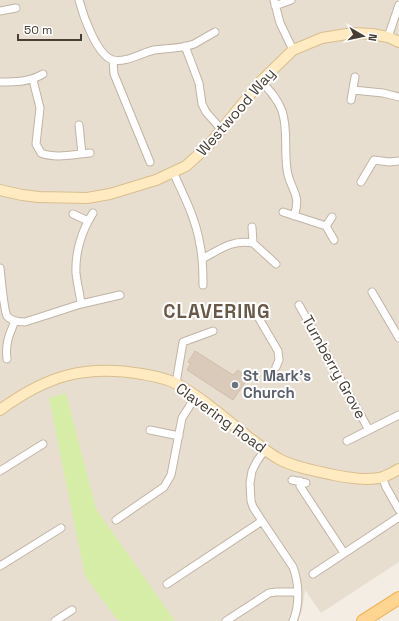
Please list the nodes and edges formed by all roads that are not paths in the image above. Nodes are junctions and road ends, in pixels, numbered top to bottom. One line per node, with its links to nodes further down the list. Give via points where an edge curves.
1 (79, 0): 12 (street, via 99,50)
2 (291, 0): 3 (street)
3 (275, 3): 11 (street, via 280,23)
4 (399, 5): 8 (street)
5 (16, 8): 6 (street)
6 (0, 11)
7 (215, 32): 10 (street)
8 (388, 37): 9 (street, Westwood Way); 11 (street, Westwood Way, via 353,33 337,35 322,38)
9 (399, 42)
10 (185, 46): 12 (street); 22 (street, via 199,83 204,108)
11 (293, 50): 16 (street, Westwood Way)
12 (113, 60): 26 (street, via 114,74)
13 (42, 74): 15 (street)
14 (355, 77): 18 (street)
15 (33, 80): 17 (street); 24 (street, via 40,108 36,136 38,149 48,156)
16 (261, 81): 22 (street, Westwood Way); 33 (street, via 280,105 285,120 286,165 298,201)
17 (0, 82)
18 (352, 90): 19 (street); 20 (street)
19 (399, 97)
20 (351, 100)
21 (79, 125): 24 (street)
22 (221, 129): 27 (street, Westwood Way, via 208,146 186,166)
23 (90, 153): 24 (street)
24 (82, 154)
25 (399, 161): 28 (street, via 374,160)
26 (150, 162)
27 (173, 172): 29 (street, Westwood Way, via 110,194 87,198 39,197); 40 (street, via 191,211)
28 (361, 182)
29 (0, 190)
30 (282, 212): 33 (street)
31 (94, 213): 35 (street)
32 (73, 214): 35 (street)
33 (294, 216): 36 (street)
34 (332, 217): 36 (street)
35 (88, 221): 46 (street, via 77,257 76,273)
36 (326, 226): 38 (street)
37 (252, 227): 39 (street)
38 (334, 240)
39 (253, 243): 40 (street, via 245,241 225,245); 41 (street)
40 (202, 259): 43 (street)
41 (276, 264)
42 (0, 268): 49 (street, via 4,307 7,316)
43 (203, 285)
44 (372, 292): 51 (street)
45 (120, 294): 46 (street)
46 (81, 304): 49 (street, via 25,322)
47 (299, 305): 59 (street, Turnberry Grove)
48 (257, 315): 53 (street, via 278,351 279,360)
49 (15, 321): 52 (street, via 5,348)
50 (213, 330): 54 (street, via 183,342)
51 (399, 338)
52 (7, 359)
53 (276, 367)
54 (176, 383): 55 (street, Clavering Road); 56 (street, Clavering Road, via 159,377 113,370 73,373 42,385)
55 (196, 396): 60 (street, via 182,418); 63 (street, Clavering Road)
56 (0, 410)
57 (399, 415): 59 (street)
58 (150, 430): 60 (street)
59 (369, 430): 61 (street)
60 (179, 436): 70 (street, via 169,482)
61 (347, 441)
62 (43, 444): 65 (street)
63 (265, 450): 66 (street, Clavering Road, via 294,466 344,477); 71 (street, via 252,471 250,483 251,501)
64 (399, 469): 66 (street, Clavering Road)
65 (0, 471)
66 (382, 477): 68 (street)
67 (292, 480): 73 (street, via 303,482 300,486)
68 (399, 510)
69 (399, 517): 73 (street)
70 (116, 520)
71 (262, 521): 76 (street); 77 (street, via 293,567)
72 (61, 528): 74 (street)
73 (344, 553): 75 (street)
74 (0, 566)
75 (313, 574)
76 (167, 584)
77 (297, 592): 81 (street, via 269,593); 82 (street)
78 (399, 598): 83 (main road)
79 (72, 610): 80 (street)
80 (55, 621)
81 (226, 621)
82 (293, 621)
83 (363, 621)

